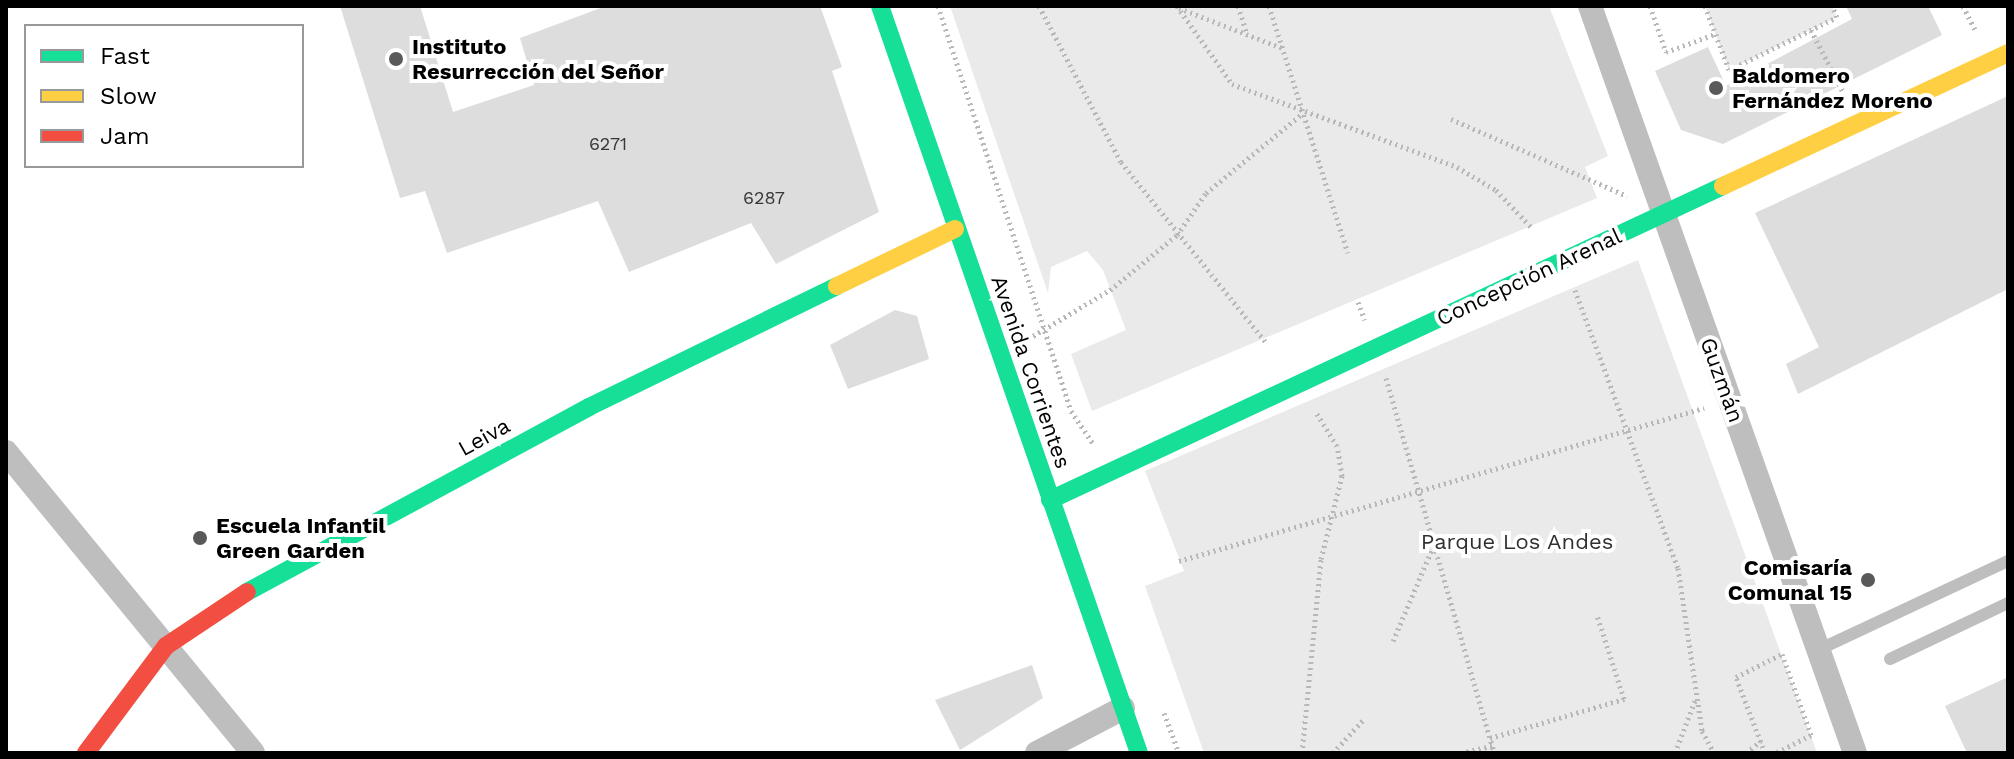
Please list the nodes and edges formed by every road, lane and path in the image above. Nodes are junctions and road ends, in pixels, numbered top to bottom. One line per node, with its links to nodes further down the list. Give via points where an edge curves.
1 (880, 6): 21 (street, Avenida Corrientes)
2 (938, 6): 26 (path)
3 (1039, 6): 22 (path, via 1093,118)
4 (1176, 6): 12 (path); 16 (path, via 1232,84)
5 (1238, 6): 12 (path)
6 (1269, 6): 14 (path)
7 (1590, 6): 19 (street, Guzmán)
8 (1650, 6): 13 (path, via 1666,52)
9 (1705, 6): 13 (path)
10 (1832, 6): 11 (path, via 1837,17)
11 (1811, 30): 13 (path, via 1729,70); 18 (path)
12 (1247, 34): 14 (path)
13 (1715, 34)
14 (1282, 48): 16 (path)
15 (2008, 53): 18 (street, Concepción Arenal)
16 (1303, 113): 20 (path, via 1457,167 1496,190); 22 (path, via 1206,193); 23 (path)
17 (1451, 119): 19 (path)
18 (1858, 123): 19 (street, Concepción Arenal)
19 (1664, 214): 28 (street, Concepción Arenal); 30 (street, Guzmán)
20 (1531, 227)
21 (955, 229): 29 (street, Avenida Corrientes); 44 (street, Leiva, via 589,407 241,595)
22 (1177, 235): 26 (path, via 1110,290); 27 (path)
23 (1348, 253)
24 (1574, 288): 32 (path)
25 (1358, 302): 28 (path)
26 (1043, 329): 29 (path); 34 (path, via 1071,411)
27 (1265, 341)
28 (1375, 348): 34 (street, Concepción Arenal); 35 (path)
29 (1000, 356): 36 (street, Avenida Corrientes)
30 (1730, 402): 32 (path); 45 (street, Guzmán)
31 (1305, 403): 37 (path, via 1337,446 1342,476)
32 (1625, 431): 35 (path); 47 (path, via 1678,568)
33 (6, 452): 44 (street)
34 (1112, 472): 36 (street, Concepción Arenal)
35 (1419, 493): 37 (path); 38 (path)
36 (1050, 500): 49 (street, Avenida Corrientes)
37 (1331, 518): 39 (path); 59 (path)
38 (1434, 544): 43 (path); 51 (path)
39 (1179, 561)
40 (2008, 561): 45 (lane)
41 (2008, 603): 46 (lane)
42 (1597, 615): 51 (path, via 1624,699)
43 (1393, 641)
44 (166, 646): 54 (street, Leiva); 55 (street)
45 (1818, 650): 68 (street, Guzmán)
46 (1890, 659)
47 (1697, 693): 63 (path); 64 (path, via 1702,731)
48 (1158, 696): 58 (path)
49 (1123, 708): 56 (street); 57 (street, Avenida Corrientes)
50 (1363, 720): 60 (path)
51 (1490, 738): 53 (path)
52 (1761, 741): 65 (path); 66 (path); 67 (path, via 1736,677 1782,654 1811,735)
53 (1492, 746): 61 (path); 62 (path)
54 (86, 753)
55 (253, 753)
56 (1037, 753)
57 (1139, 753)
58 (1179, 753)
59 (1302, 753)
60 (1333, 753)
61 (1461, 753)
62 (1494, 753)
63 (1675, 753)
64 (1714, 753)
65 (1746, 753)
66 (1765, 753)
67 (1776, 753)
68 (1855, 753)

